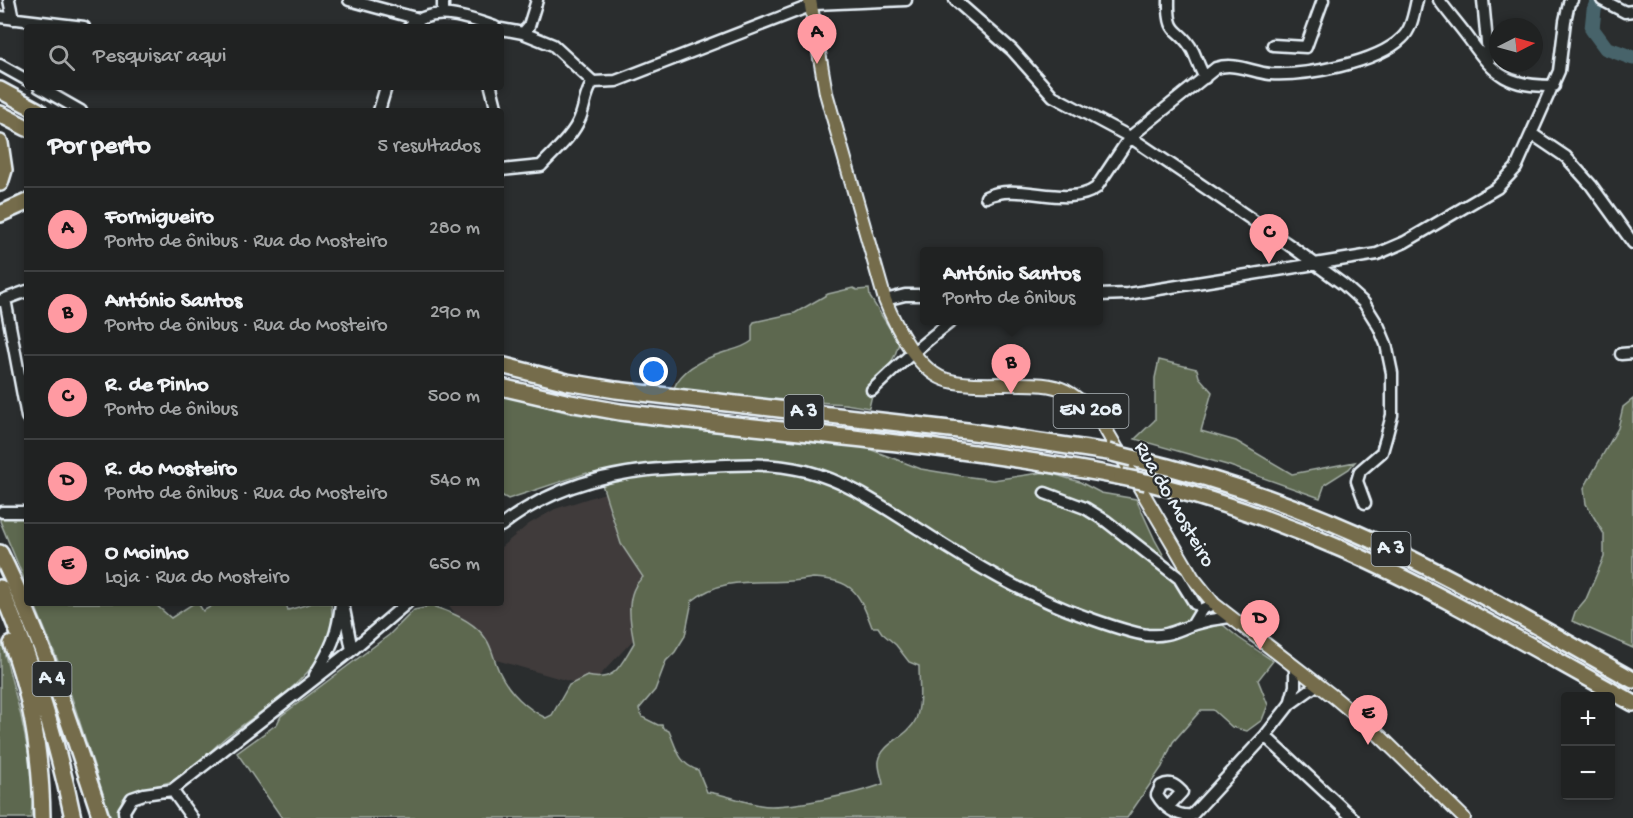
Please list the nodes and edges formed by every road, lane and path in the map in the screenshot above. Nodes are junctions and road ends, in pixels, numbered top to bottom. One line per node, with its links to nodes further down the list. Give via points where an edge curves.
1 (9, 0): 18 (street)
2 (349, 0): 19 (street)
3 (443, 0): 16 (street)
4 (537, 0): 24 (street)
5 (906, 0): 14 (street)
6 (955, 0): 46 (street, via 1012,50 1053,96)
7 (1169, 0): 30 (street, via 1170,23 1192,50)
8 (1323, 0): 25 (street, via 1306,47)
9 (1418, 0): 30 (street, via 1403,37 1375,54 1333,68 1292,74 1223,66)
10 (1439, 0): 26 (street)
11 (1483, 0): 26 (street)
12 (1572, 0): 33 (street)
13 (1603, 0): 15 (street, via 1625,12)
14 (810, 3): 31 (street, via 616,81); 59 (main road, Rua do Mosteiro / EN 208, via 826,93)
15 (1633, 10)
16 (443, 14): 19 (street); 22 (street)
17 (0, 17): 18 (street)
18 (13, 19): 20 (street)
19 (419, 19): 21 (street)
20 (57, 24)
21 (413, 24)
22 (486, 24)
23 (504, 30): 24 (street)
24 (523, 33): 31 (street, via 553,45)
25 (1273, 45)
26 (1489, 64)
27 (0, 65): 29 (street)
28 (1497, 72): 33 (street, via 1516,83)
29 (24, 78)
30 (1205, 78): 46 (street)
31 (593, 82): 48 (street, via 574,129 541,166)
32 (0, 86): 38 (highway)
33 (1554, 86): 45 (street)
34 (0, 90): 38 (highway)
35 (44, 90): 40 (street)
36 (385, 90): 41 (street)
37 (492, 90): 42 (street)
38 (20, 100): 39 (highway)
39 (34, 108)
40 (76, 108)
41 (380, 108)
42 (497, 108)
43 (0, 114): 44 (highway)
44 (24, 126)
45 (1532, 134): 53 (street, via 1566,157); 54 (street, via 1516,168 1497,188 1477,200 1377,254)
46 (1130, 138): 50 (street, via 1096,188 1088,193 1004,193); 54 (street)
47 (0, 143): 49 (highway, via 4,170)
48 (504, 170)
49 (0, 183)
50 (986, 197)
51 (24, 203): 52 (highway)
52 (0, 214)
53 (1633, 243)
54 (1313, 264): 57 (street); 69 (street, via 1364,303 1388,354 1392,415 1382,452 1360,471 1357,481)
55 (24, 292): 58 (street)
56 (920, 295): 59 (street)
57 (1103, 295)
58 (2, 300): 67 (street)
59 (885, 300): 61 (main road, Rua do Mosteiro / EN 208, via 894,324)
60 (948, 325): 61 (street)
61 (915, 353): 66 (street); 74 (main road, Rua do Mosteiro / EN 208, via 928,369 947,380 1041,384 1066,391 1084,404 1103,425)
62 (1633, 353): 63 (street)
63 (1621, 354)
64 (504, 366): 86 (highway, A 3, bridge, via 616,390 1050,442 1181,470 1262,495 1356,533 1447,577)
65 (504, 388): 89 (highway, A 3, bridge, via 620,412 970,452 1146,482 1281,524 1343,550 1420,586)
66 (872, 390)
67 (24, 403)
68 (1045, 493): 76 (street, via 1085,508 1106,521 1179,578)
69 (1365, 503)
70 (2, 512): 71 (street)
71 (24, 512)
72 (504, 524): 83 (street, via 522,509 573,486 618,474 652,469 780,466 852,487 962,557 1055,606 1146,635 1175,633)
73 (0, 553): 96 (highway, A 4, via 32,626)
74 (1192, 578): 76 (street); 77 (main road, Rua do Mosteiro / EN 208)
75 (0, 588): 95 (highway, A 4, via 30,664)
76 (1195, 604): 83 (street)
77 (1214, 604): 82 (main road, Rua do Mosteiro / EN 208); 83 (street, via 1202,609)
78 (342, 606): 87 (street, via 331,649)
79 (343, 606): 84 (street)
80 (403, 606): 84 (street)
81 (0, 610): 94 (highway, A 4, via 29,707)
82 (1230, 617): 83 (street); 85 (main road, Rua do Mosteiro / EN 208)
83 (1196, 624)
84 (352, 650): 87 (street)
85 (1295, 668): 88 (main road, Rua do Mosteiro / EN 208); 90 (street)
86 (1633, 680)
87 (310, 682): 92 (street)
88 (1318, 684): 90 (street); 100 (main road, Rua do Mosteiro / EN 208, via 1379,735)
89 (1633, 703)
90 (1290, 704): 91 (street)
91 (1265, 736): 93 (street, via 1192,815 1178,814); 99 (street)
92 (172, 790): 97 (street, via 132,798 124,811); 98 (street)
93 (1168, 807)
94 (42, 818)
95 (73, 818)
96 (101, 818)
97 (125, 818)
98 (192, 818)
99 (1353, 818)
100 (1464, 818)

